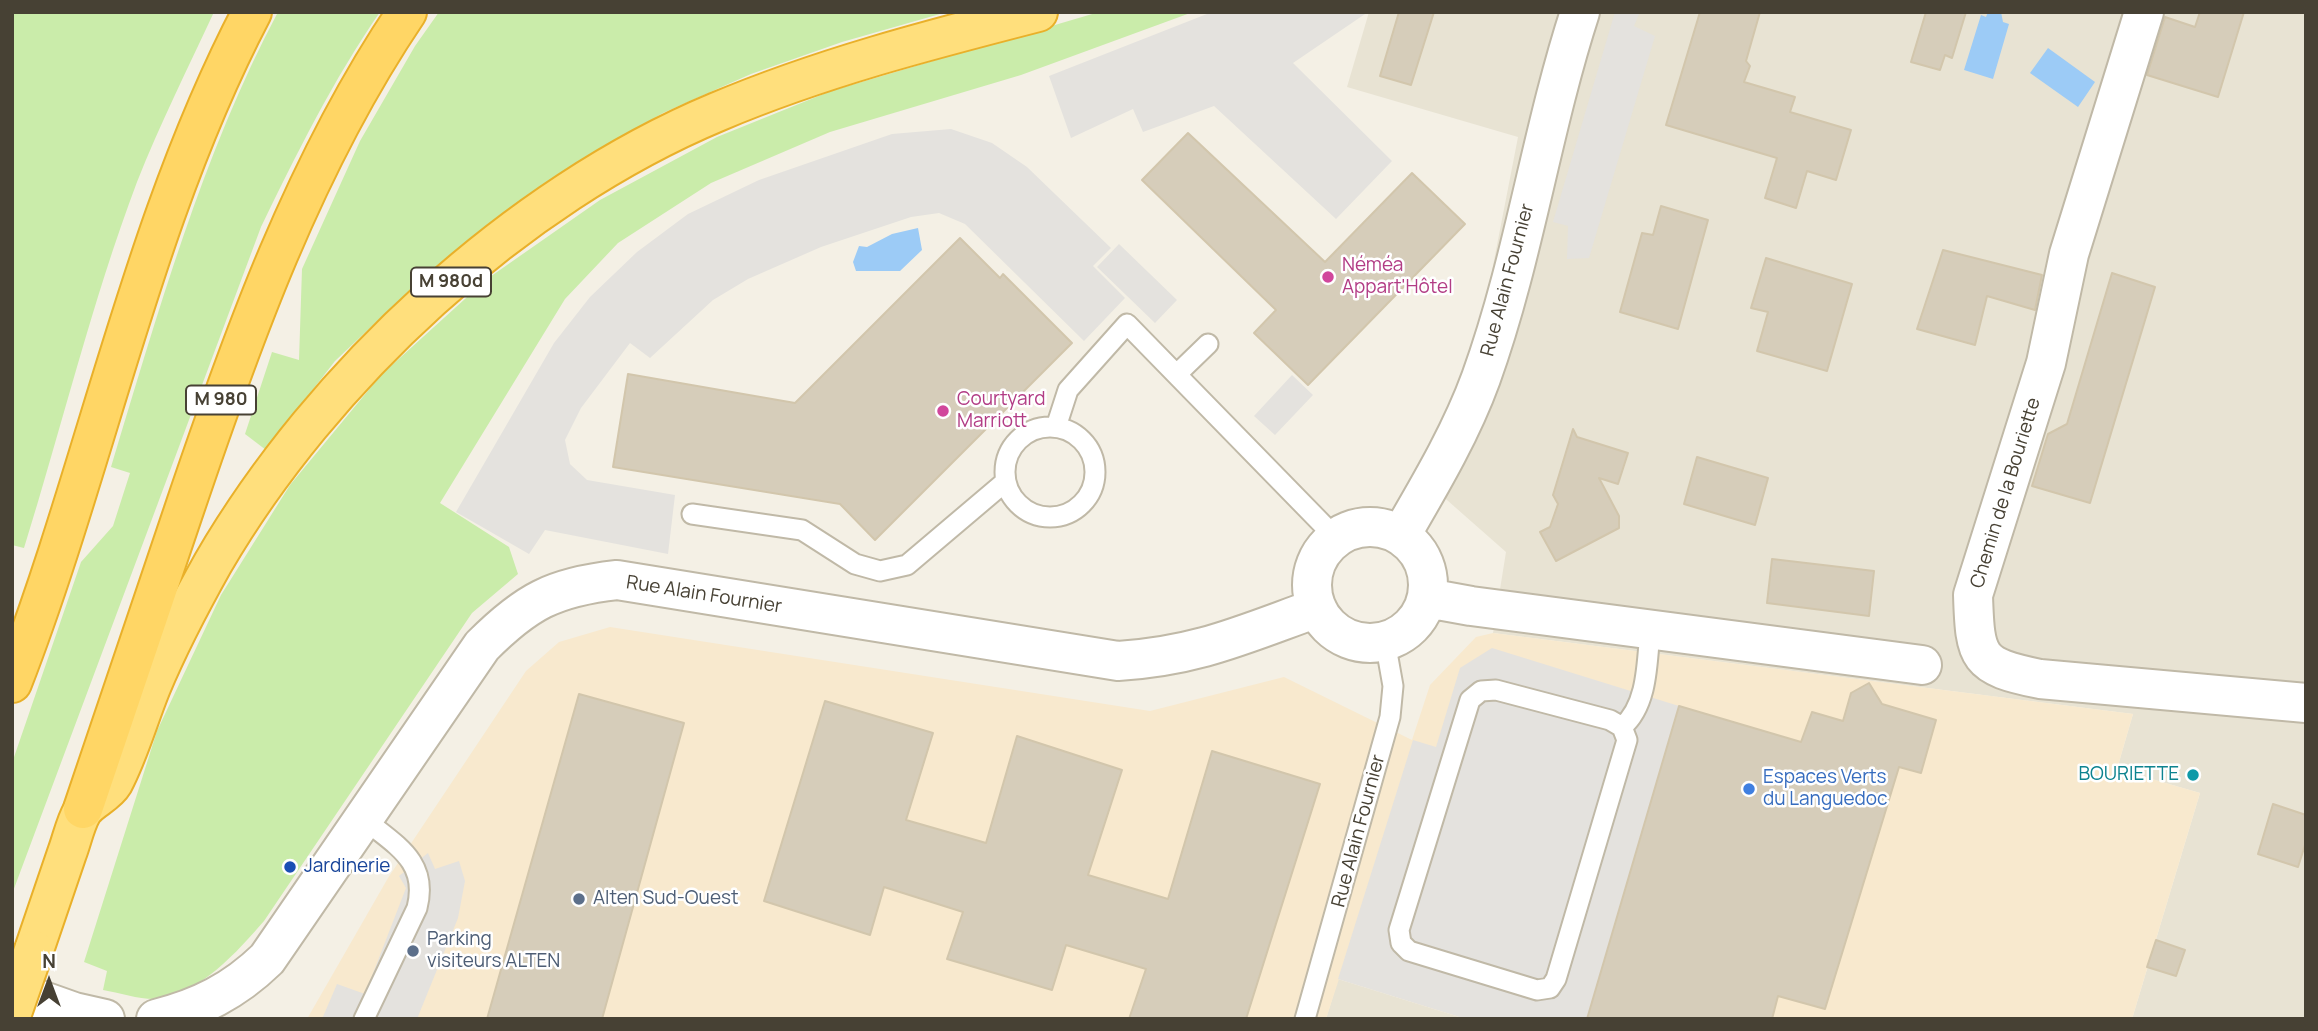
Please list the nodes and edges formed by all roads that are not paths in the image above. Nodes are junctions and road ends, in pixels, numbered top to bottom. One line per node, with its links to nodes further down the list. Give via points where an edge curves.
1 (252, 12): 18 (highway, via 223,68 163,217 61,545)
2 (407, 12): 21 (highway, M 980, via 338,128 266,288 221,399)
3 (1038, 12): 21 (highway, M 980d, via 817,73 713,113 557,200 494,246 421,307 362,365 266,482 171,641 111,787)
4 (1580, 12): 11 (street, Rue Alain Fournier, via 1502,314 1480,381)
5 (2144, 12): 19 (street, Chemin de la Bouriette, via 2069,254 2046,363 1973,595 1974,630 1981,656 2000,671 2040,679)
6 (1208, 344): 7 (lane)
7 (1177, 374): 8 (lane, via 1127,324 1068,390); 12 (lane)
8 (1056, 427): 9 (lane, via 1041,427 1015,442 1007,455); 9 (lane, via 1070,432 1091,453 1094,484 1083,503 1064,516 1034,515 1016,502)
9 (1005, 482): 10 (lane, via 907,565 880,570 855,564 802,530)
10 (692, 514)
11 (1401, 535): 12 (street, via 1368,527); 13 (street, via 1412,544 1426,569)
12 (1336, 538): 14 (street, via 1322,551 1314,569 1312,589)
13 (1427, 598): 15 (street); 16 (street, via 1419,617 1404,632)
14 (1317, 608): 16 (street, via 1328,625 1345,637 1364,643); 22 (street, Rue Alain Fournier, via 1198,651 1118,661 617,580 581,584 513,615 482,646)
15 (1650, 630): 17 (street); 20 (lane, via 1646,677 1634,717)
16 (1385, 641): 28 (lane, Rue Alain Fournier, via 1392,686 1390,717)
17 (1922, 665)
18 (12, 683)
19 (2306, 703)
20 (1622, 727): 20 (lane, via 1496,690 1481,691 1470,700 1399,930 1401,943 1409,951 1537,990 1550,988 1627,740)
21 (83, 809): 24 (highway, M 980, bridge)
22 (364, 819): 26 (street, Rue Alain Fournier, via 267,959 249,977 190,1011); 27 (lane, via 404,851 419,874 422,890)
23 (12, 990): 25 (street)
24 (12, 1013)
25 (105, 1019)
26 (156, 1019)
27 (365, 1019)
28 (1306, 1019)

